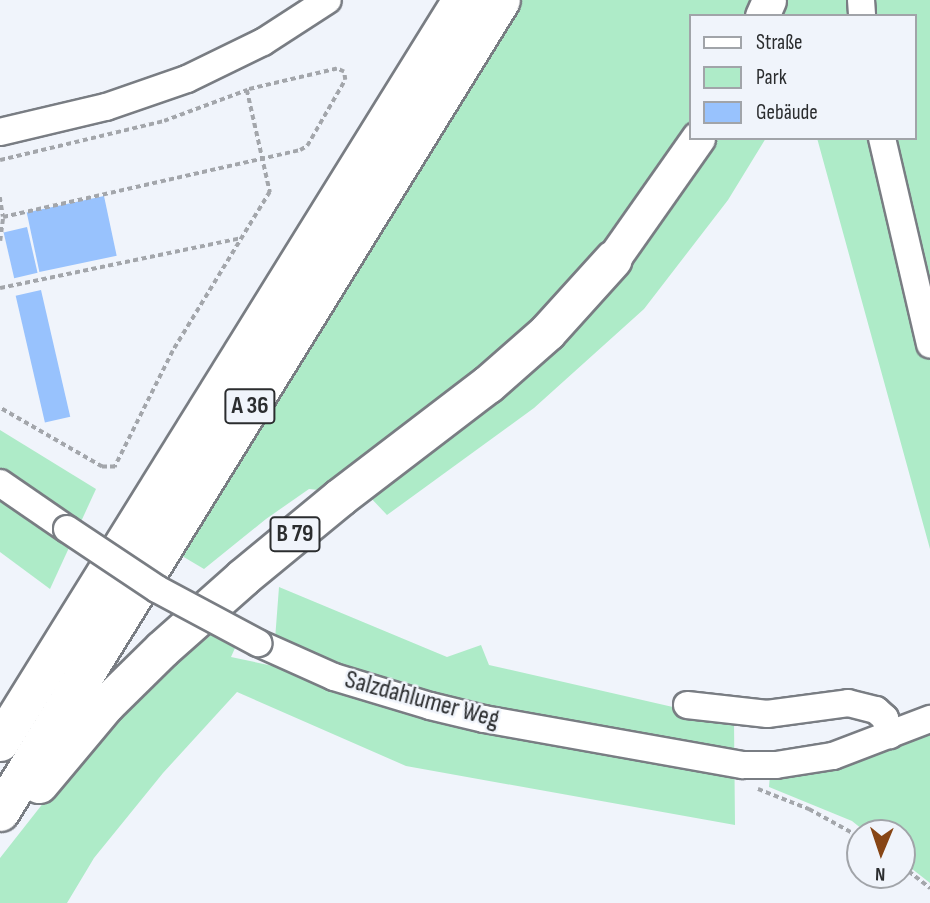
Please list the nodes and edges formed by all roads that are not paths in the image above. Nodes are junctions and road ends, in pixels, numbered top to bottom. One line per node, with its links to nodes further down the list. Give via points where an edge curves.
1 (328, 0): 6 (street, via 263,42 187,79 106,107)
2 (449, 0): 5 (highway)
3 (461, 0): 5 (highway, A 36)
4 (502, 0): 17 (highway, A 36)
5 (388, 116): 16 (highway, A 36)
6 (0, 132)
7 (697, 140): 9 (main road, B 79)
8 (882, 140): 10 (street)
9 (613, 259): 18 (highway, B 79, via 547,331 488,384 340,497 162,649 106,704)
10 (930, 345)
11 (0, 483): 15 (street, Salzdahlumer Weg, bridge, via 157,589 257,643 334,677 430,706 743,765 808,761)
12 (687, 705): 15 (street, via 767,714 848,703 876,710 885,718)
13 (930, 705): 15 (street, Salzdahlumer Weg)
14 (930, 719): 15 (street, Salzdahlumer Weg)
15 (890, 735)
16 (0, 743)
17 (0, 812)
18 (0, 835)

